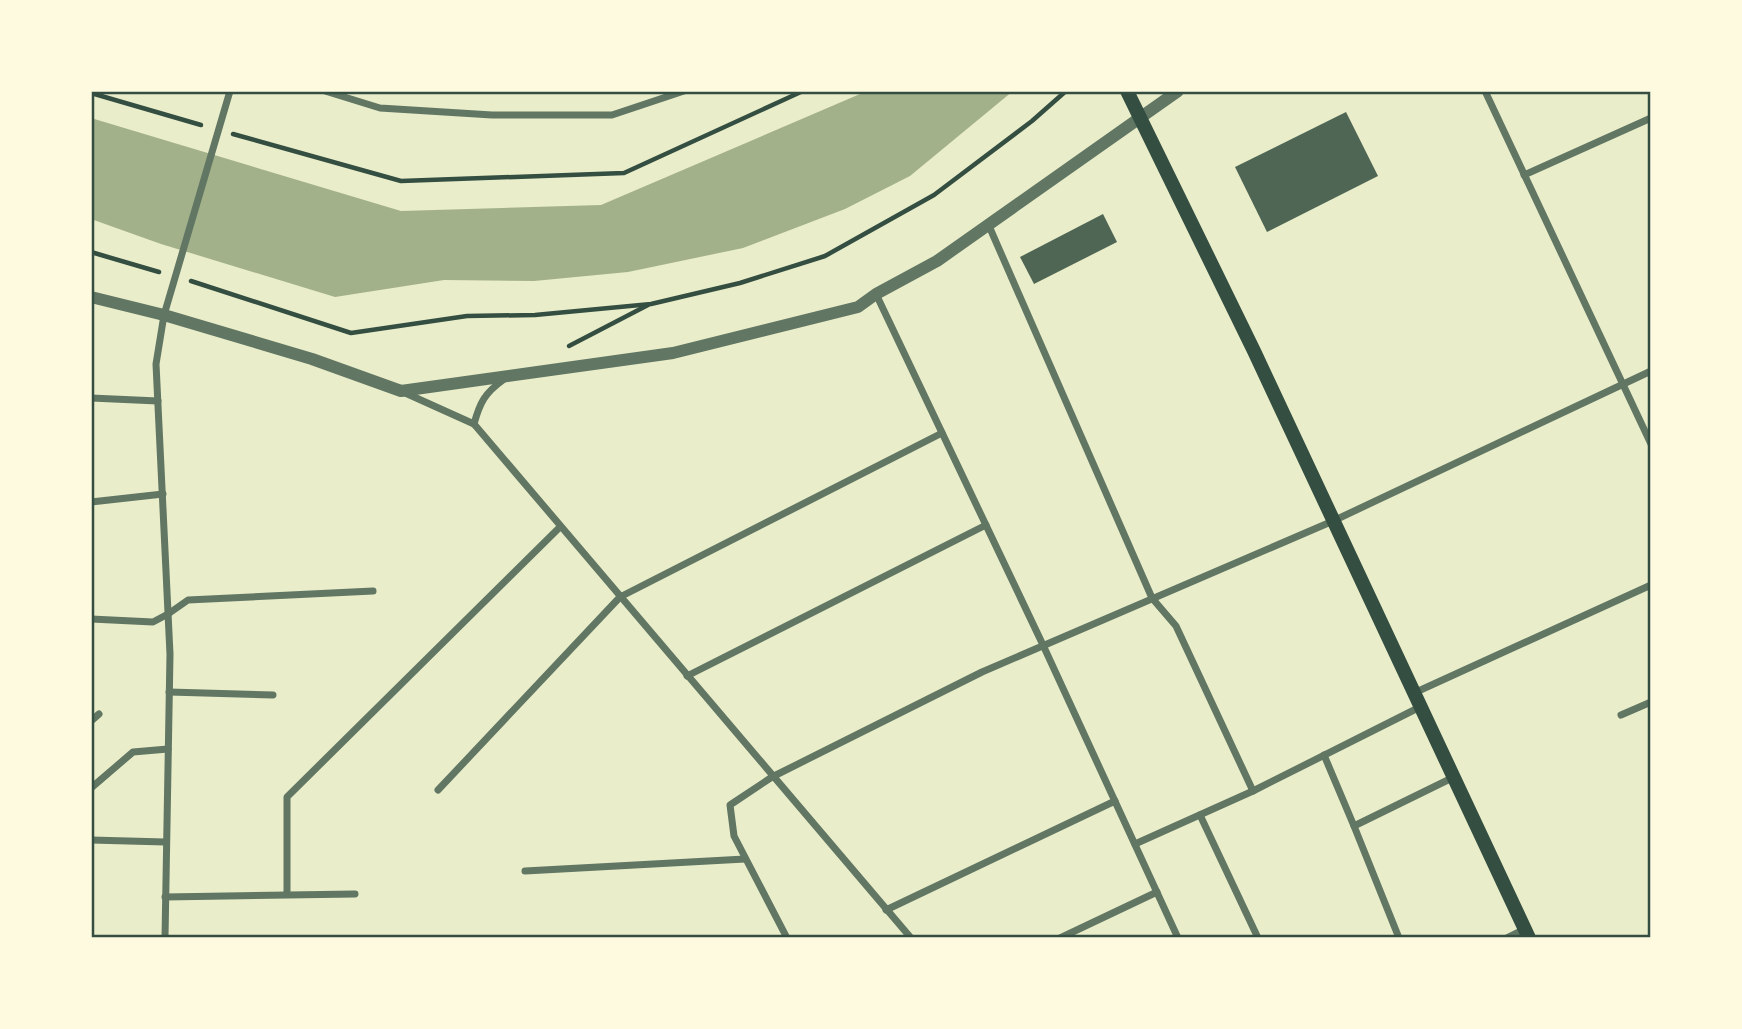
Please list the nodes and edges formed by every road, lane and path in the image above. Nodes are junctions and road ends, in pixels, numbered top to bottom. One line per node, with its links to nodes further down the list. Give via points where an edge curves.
1 (230, 91): 23 (street)
2 (326, 91): 10 (street, via 380,108 492,115 612,115)
3 (684, 91): 10 (street)
4 (803, 91): 14 (path, via 624,173 401,181)
5 (1066, 91): 22 (path, via 934,195 825,256)
6 (1127, 91): 11 (main road)
7 (1178, 91): 11 (street)
8 (1485, 91): 15 (street)
9 (91, 93): 13 (path)
10 (667, 94)
11 (1140, 118): 16 (street); 36 (main road)
12 (1651, 118): 15 (street)
13 (202, 125)
14 (228, 132)
15 (1524, 175): 27 (street)
16 (989, 226): 20 (street); 42 (street)
17 (91, 252): 18 (path)
18 (171, 275)
19 (184, 279): 22 (path, via 351,333 467,316)
20 (876, 294): 26 (street, via 858,307 673,354); 32 (street)
21 (91, 297): 23 (street)
22 (651, 304): 24 (path)
23 (164, 315): 28 (street); 30 (street, via 156,364)
24 (566, 347)
25 (1651, 371): 27 (street)
26 (505, 378): 28 (street); 31 (street, via 488,390)
27 (1622, 385): 33 (street); 36 (street)
28 (401, 391): 31 (street)
29 (91, 398): 30 (street)
30 (158, 401): 34 (street)
31 (474, 424): 38 (street)
32 (942, 433): 37 (street); 41 (street)
33 (1651, 444)
34 (163, 494): 35 (street); 43 (street)
35 (91, 502)
36 (1332, 521): 42 (street); 49 (main road)
37 (986, 526): 45 (street); 46 (street)
38 (560, 527): 41 (street); 70 (street, via 287,797)
39 (1651, 584): 49 (street)
40 (373, 591): 43 (street, via 188,600)
41 (620, 597): 46 (street); 59 (street)
42 (1152, 598): 45 (street); 60 (street, via 1176,626)
43 (169, 614): 44 (street, via 153,622); 47 (street)
44 (91, 619)
45 (1044, 645): 56 (street); 61 (street)
46 (687, 676): 56 (street)
47 (169, 692): 48 (street); 54 (street)
48 (273, 695)
49 (1417, 700): 55 (street); 57 (main road)
50 (1651, 702): 52 (street)
51 (99, 714): 53 (street)
52 (1620, 715)
53 (91, 721)
54 (168, 749): 58 (street, via 134,752); 65 (street)
55 (1324, 755): 60 (street); 63 (street)
56 (772, 777): 67 (street, via 730,805 734,836); 73 (street)
57 (1454, 778): 63 (street); 74 (main road)
58 (91, 788)
59 (438, 790)
60 (1252, 791): 62 (street)
61 (1115, 801): 66 (street); 73 (street)
62 (1199, 815): 66 (street); 80 (street)
63 (1354, 826): 81 (street)
64 (91, 840): 65 (street)
65 (165, 842): 72 (street)
66 (1135, 844): 69 (street)
67 (745, 859): 68 (street); 76 (street)
68 (525, 871)
69 (1157, 892): 78 (street); 79 (street)
70 (287, 894): 71 (street); 72 (street)
71 (355, 894)
72 (165, 897): 75 (street)
73 (886, 910): 77 (street)
74 (1527, 934): 82 (street)
75 (165, 938)
76 (787, 938)
77 (911, 938)
78 (1060, 938)
79 (1178, 938)
80 (1258, 938)
81 (1399, 938)
82 (1507, 938)

